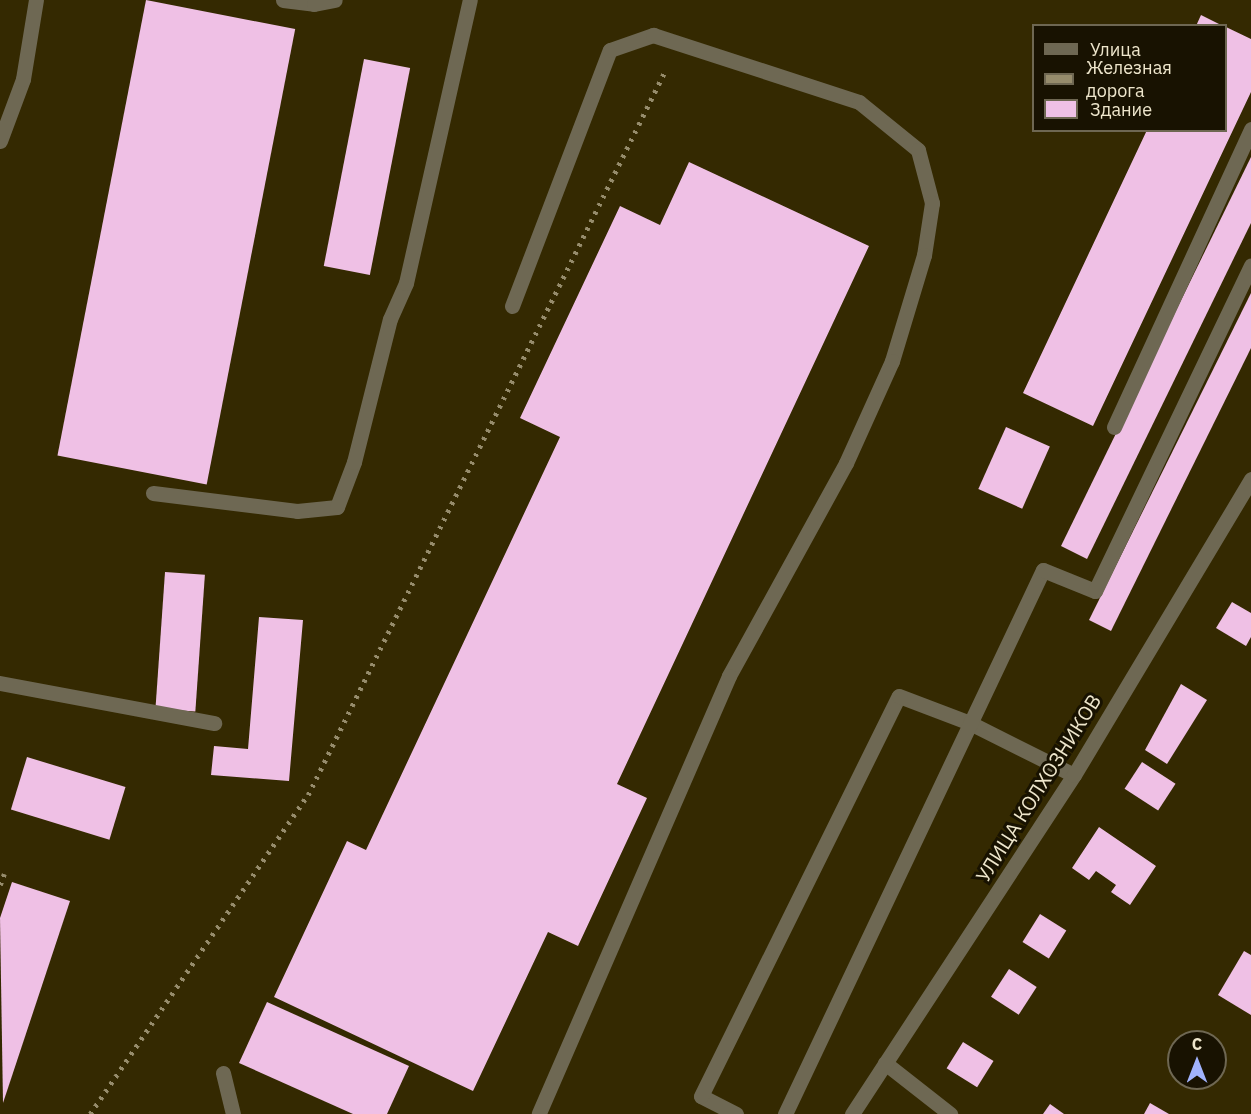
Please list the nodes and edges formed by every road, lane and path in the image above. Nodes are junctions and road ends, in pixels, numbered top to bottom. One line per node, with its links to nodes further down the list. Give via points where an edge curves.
1 (36, 0): 6 (street, via 23,79)
2 (283, 0): 3 (street, via 314,4)
3 (335, 0)
4 (470, 0): 11 (street, via 406,283 390,319 354,462 337,507 297,511)
5 (1251, 129): 9 (street)
6 (0, 141)
7 (1251, 265): 14 (street, via 1095,591 1042,570)
8 (512, 306): 19 (street, via 610,50 653,35 859,102 918,150 932,203 924,255 892,361 846,463 729,676)
9 (1114, 427)
10 (1251, 479): 15 (street, УЛИЦА КОЛХОЗНИКОВ)
11 (153, 493)
12 (0, 683): 13 (street)
13 (214, 723)
14 (970, 723): 15 (street); 20 (street, via 899,696 701,1096); 21 (street)
15 (1074, 775): 16 (street, УЛИЦА КОЛХОЗНИКОВ)
16 (885, 1063): 22 (street, УЛИЦА КОЛХОЗНИКОВ); 23 (street)
17 (223, 1073): 18 (street)
18 (233, 1114)
19 (539, 1114)
20 (736, 1114)
21 (785, 1114)
22 (852, 1114)
23 (950, 1114)

